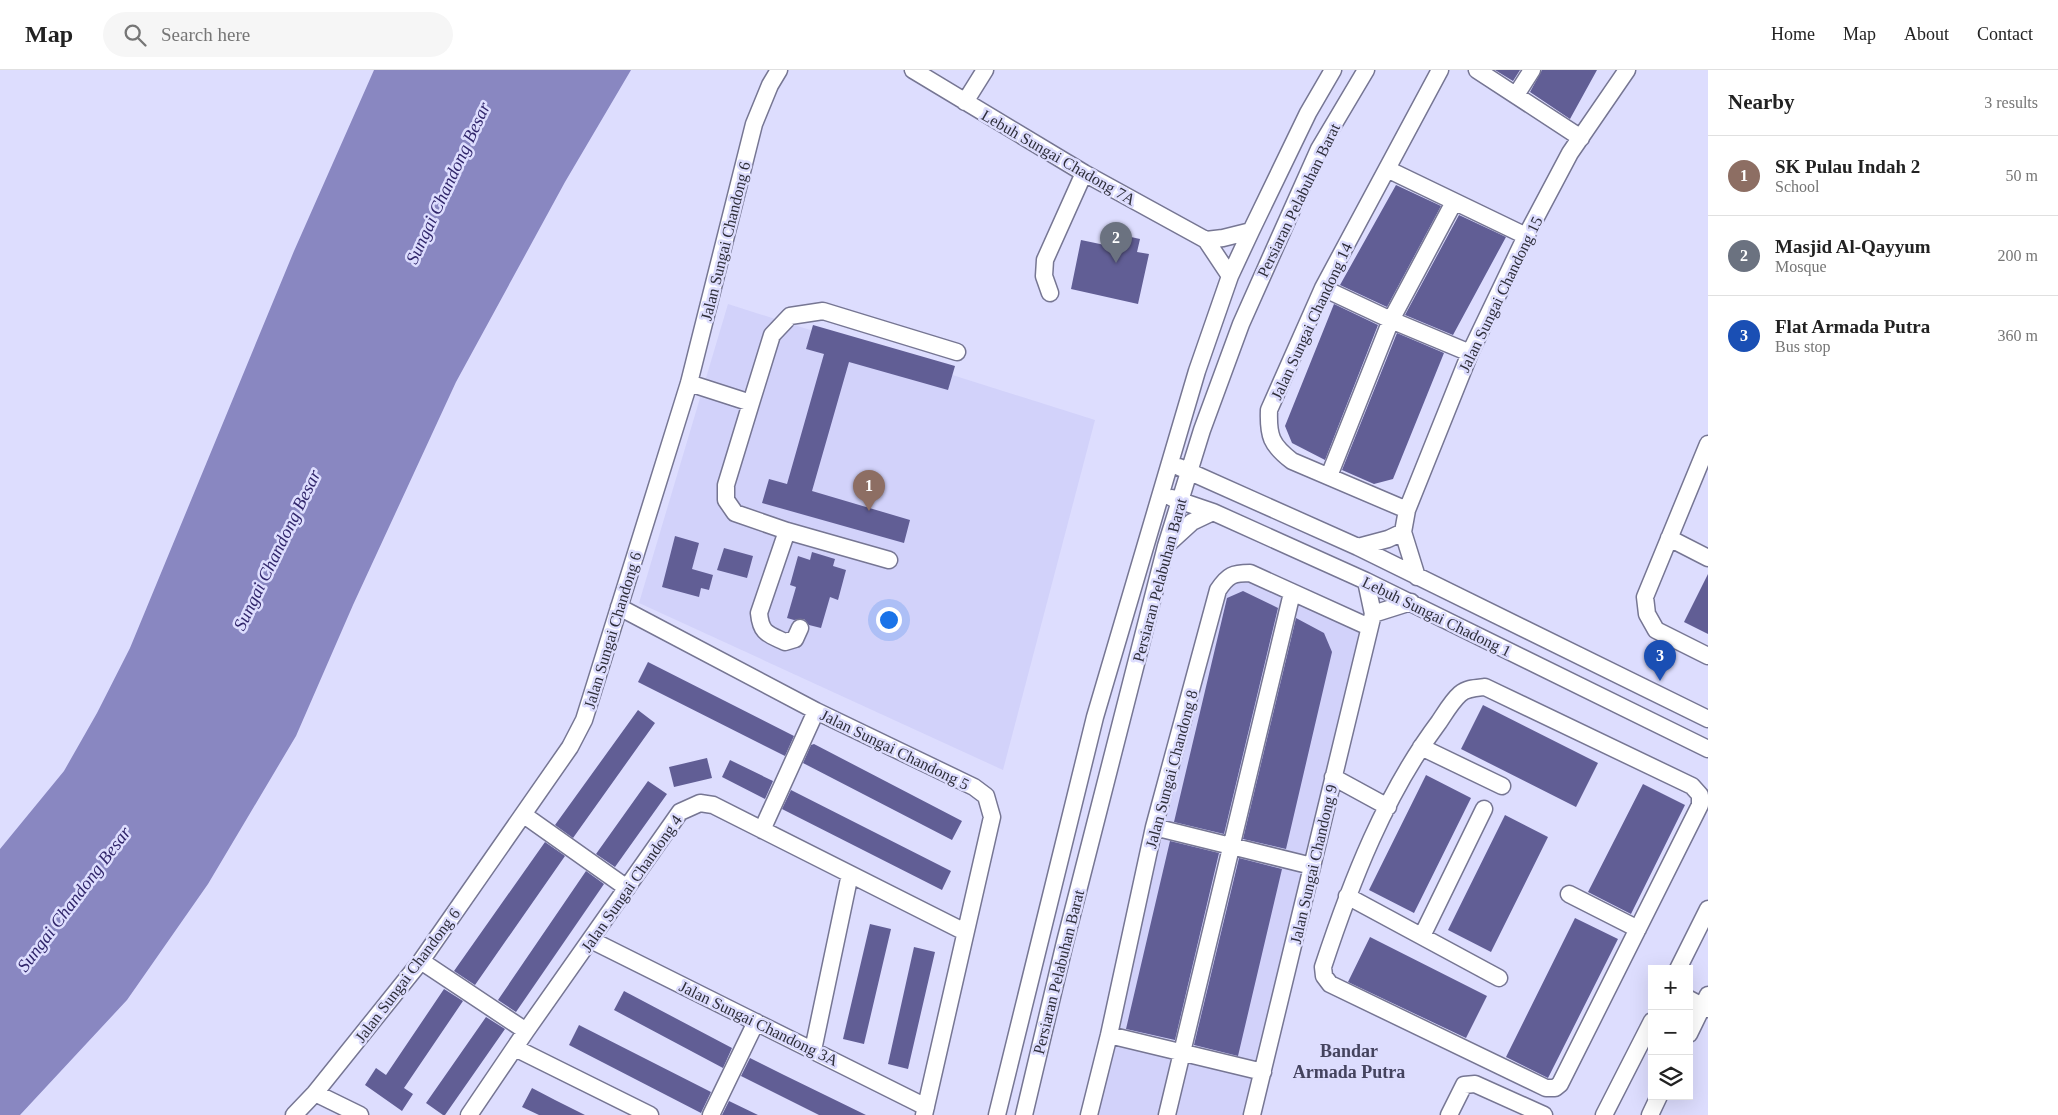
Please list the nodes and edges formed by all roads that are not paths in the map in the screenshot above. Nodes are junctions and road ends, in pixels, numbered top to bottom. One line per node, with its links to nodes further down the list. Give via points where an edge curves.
1 (779, 70): 25 (street, Jalan Sungai Chandong 6, via 754,124)
2 (913, 70): 11 (street, Lebuh Sungai Chadong 7A)
3 (986, 70): 11 (street)
4 (1333, 70): 16 (street, Persiaran Pelabuhan Barat, via 1308,113)
5 (1366, 70): 27 (street, Persiaran Pelabuhan Barat, via 1311,166 1241,324)
6 (1440, 70): 13 (street, Jalan Sungai Chandong 14)
7 (1477, 70): 10 (street)
8 (1532, 70): 10 (street)
9 (1627, 70): 12 (street, Jalan Sungai Chandong 15)
10 (1516, 95): 12 (street)
11 (966, 102): 14 (street, Lebuh Sungai Chadong 7A)
12 (1581, 138): 17 (street, Jalan Sungai Chandong 15)
13 (1387, 169): 15 (street); 20 (street, Jalan Sungai Chandong 14)
14 (1084, 173): 18 (street, Lebuh Sungai Chadong 7A); 21 (street, via 1045,260 1044,276)
15 (1454, 202): 17 (street); 22 (street)
16 (1251, 231): 18 (street); 19 (street, Persiaran Pelabuhan Barat)
17 (1526, 236): 24 (street, Jalan Sungai Chandong 15)
18 (1206, 240): 19 (street)
19 (1230, 276): 29 (street, Persiaran Pelabuhan Barat)
20 (1324, 288): 22 (street); 31 (street, Jalan Sungai Chandong 14, via 1269,410 1268,430 1277,449 1292,461)
21 (1050, 293)
22 (1391, 320): 24 (street); 31 (street)
23 (957, 352): 26 (street, via 822,311 790,316 772,335)
24 (1470, 353): 35 (street, Jalan Sungai Chandong 15)
25 (689, 382): 26 (street); 48 (street, Jalan Sungai Chandong 6)
26 (751, 403): 37 (street, via 726,485 726,500 735,513)
27 (1202, 430): 30 (street, Persiaran Pelabuhan Barat); 32 (street, via 1198,447 1203,464)
28 (1706, 454): 39 (street)
29 (1170, 463): 30 (street, Lebuh Sungai Chadong 1); 33 (street, Persiaran Pelabuhan Barat)
30 (1189, 471): 32 (street, Lebuh Sungai Chadong 1); 34 (street, Persiaran Pelabuhan Barat)
31 (1329, 476): 35 (street, Jalan Sungai Chandong 14)
32 (1215, 482): 41 (street, Lebuh Sungai Chadong 1)
33 (1160, 494): 34 (street, Lebuh Sungai Chadong 1); 72 (street, Persiaran Pelabuhan Barat, via 1095,716)
34 (1180, 502): 36 (street, Lebuh Sungai Chadong 1); 40 (street, Persiaran Pelabuhan Barat)
35 (1407, 510): 38 (street, Jalan Sungai Chandong 15)
36 (1213, 512): 40 (street, via 1192,522); 45 (street, Lebuh Sungai Chadong 1)
37 (788, 531): 43 (street); 50 (street, via 759,613 760,625 765,632 786,642 795,639)
38 (1403, 532): 41 (street); 44 (street, Jalan Sungai Chandong 15)
39 (1669, 538): 42 (street); 51 (street, via 1645,597 1647,614 1656,630)
40 (1166, 546): 75 (street, Persiaran Pelabuhan Barat)
41 (1358, 547): 44 (street, Lebuh Sungai Chadong 1)
42 (1708, 558)
43 (890, 560)
44 (1417, 577): 53 (street, Lebuh Sungai Chadong 1)
45 (1366, 580): 47 (street, Lebuh Sungai Chadong 1); 49 (street, Jalan Sungai Chandong 9)
46 (1292, 593): 49 (street, Jalan Sungai Chandong 8); 61 (street, Jalan Sungai Chandong 8, via 1250,573 1237,573 1226,579 1218,590); 63 (street)
47 (1411, 602): 49 (street); 55 (street, Lebuh Sungai Chadong 1)
48 (619, 607): 52 (street, Jalan Sungai Chandong 5); 60 (street, Jalan Sungai Chandong 6, via 584,720 570,747)
49 (1371, 620): 56 (street, Jalan Sungai Chandong 9)
50 (800, 628)
51 (1708, 656)
52 (816, 712): 62 (street); 71 (street, Jalan Sungai Chandong 5, via 974,787 986,796 992,817)
53 (1708, 719)
54 (1421, 747): 57 (street); 58 (street); 70 (street, via 1460,694 1471,688 1485,687 1692,786 1700,795 1700,805)
55 (1708, 749)
56 (1333, 777): 58 (street); 64 (street, Jalan Sungai Chandong 9)
57 (1502, 786)
58 (1388, 807): 68 (street)
59 (1484, 809): 73 (street)
60 (524, 815): 66 (street); 76 (street, Jalan Sungai Chandong 6)
61 (1154, 828): 63 (street); 84 (street, Jalan Sungai Chandong 8)
62 (762, 830): 65 (street, Jalan Sungai Chandong 4); 66 (street, Jalan Sungai Chandong 4, via 713,805 700,803 680,812)
63 (1232, 846): 64 (street); 87 (street)
64 (1312, 866): 88 (street, Jalan Sungai Chandong 9)
65 (850, 874): 71 (street, Jalan Sungai Chandong 4); 86 (street)
66 (627, 888): 74 (street, Jalan Sungai Chandong 4)
67 (1569, 894): 70 (street)
68 (1347, 896): 70 (street, via 1323,967 1324,976 1330,984 1546,1088 1560,1084); 73 (street)
69 (1708, 909): 77 (street)
70 (1638, 929)
71 (964, 932): 91 (street, Jalan Sungai Chandong 5)
72 (1041, 934): 75 (street, via 1050,932); 97 (street, Persiaran Pelabuhan Barat)
73 (1422, 936): 78 (street)
74 (591, 940): 80 (street, Jalan Sungai Chandong 3A); 83 (street, Jalan Sungai Chandong 4)
75 (1064, 942): 98 (street, Persiaran Pelabuhan Barat)
76 (421, 961): 83 (street); 89 (street, Jalan Sungai Chandong 6)
77 (1680, 965)
78 (1499, 978)
79 (1702, 1002): 81 (street)
80 (756, 1022): 86 (street, Jalan Sungai Chandong 3A); 96 (street)
81 (1693, 1024)
82 (1648, 1029): 104 (street)
83 (526, 1031): 85 (street, Jalan Sungai Chandong 4)
84 (1109, 1035): 87 (street); 99 (street, Jalan Sungai Chandong 8)
85 (515, 1048): 94 (street, Jalan Sungai Chandong 4); 95 (street)
86 (812, 1050): 91 (street, Jalan Sungai Chandong 3A)
87 (1182, 1053): 88 (street); 100 (street)
88 (1263, 1072): 101 (street, Jalan Sungai Chandong 9)
89 (315, 1093): 92 (street, Jalan Sungai Chandong 6); 93 (street)
90 (1657, 1100): 105 (street)
91 (925, 1111)
92 (294, 1115)
93 (360, 1115)
94 (470, 1115)
95 (650, 1115)
96 (711, 1115)
97 (997, 1115)
98 (1024, 1115)
99 (1089, 1115)
100 (1167, 1115)
101 (1252, 1115)
102 (1449, 1115): 103 (street, via 1464,1085 1475,1084)
103 (1544, 1115)
104 (1604, 1115)
105 (1650, 1115)

